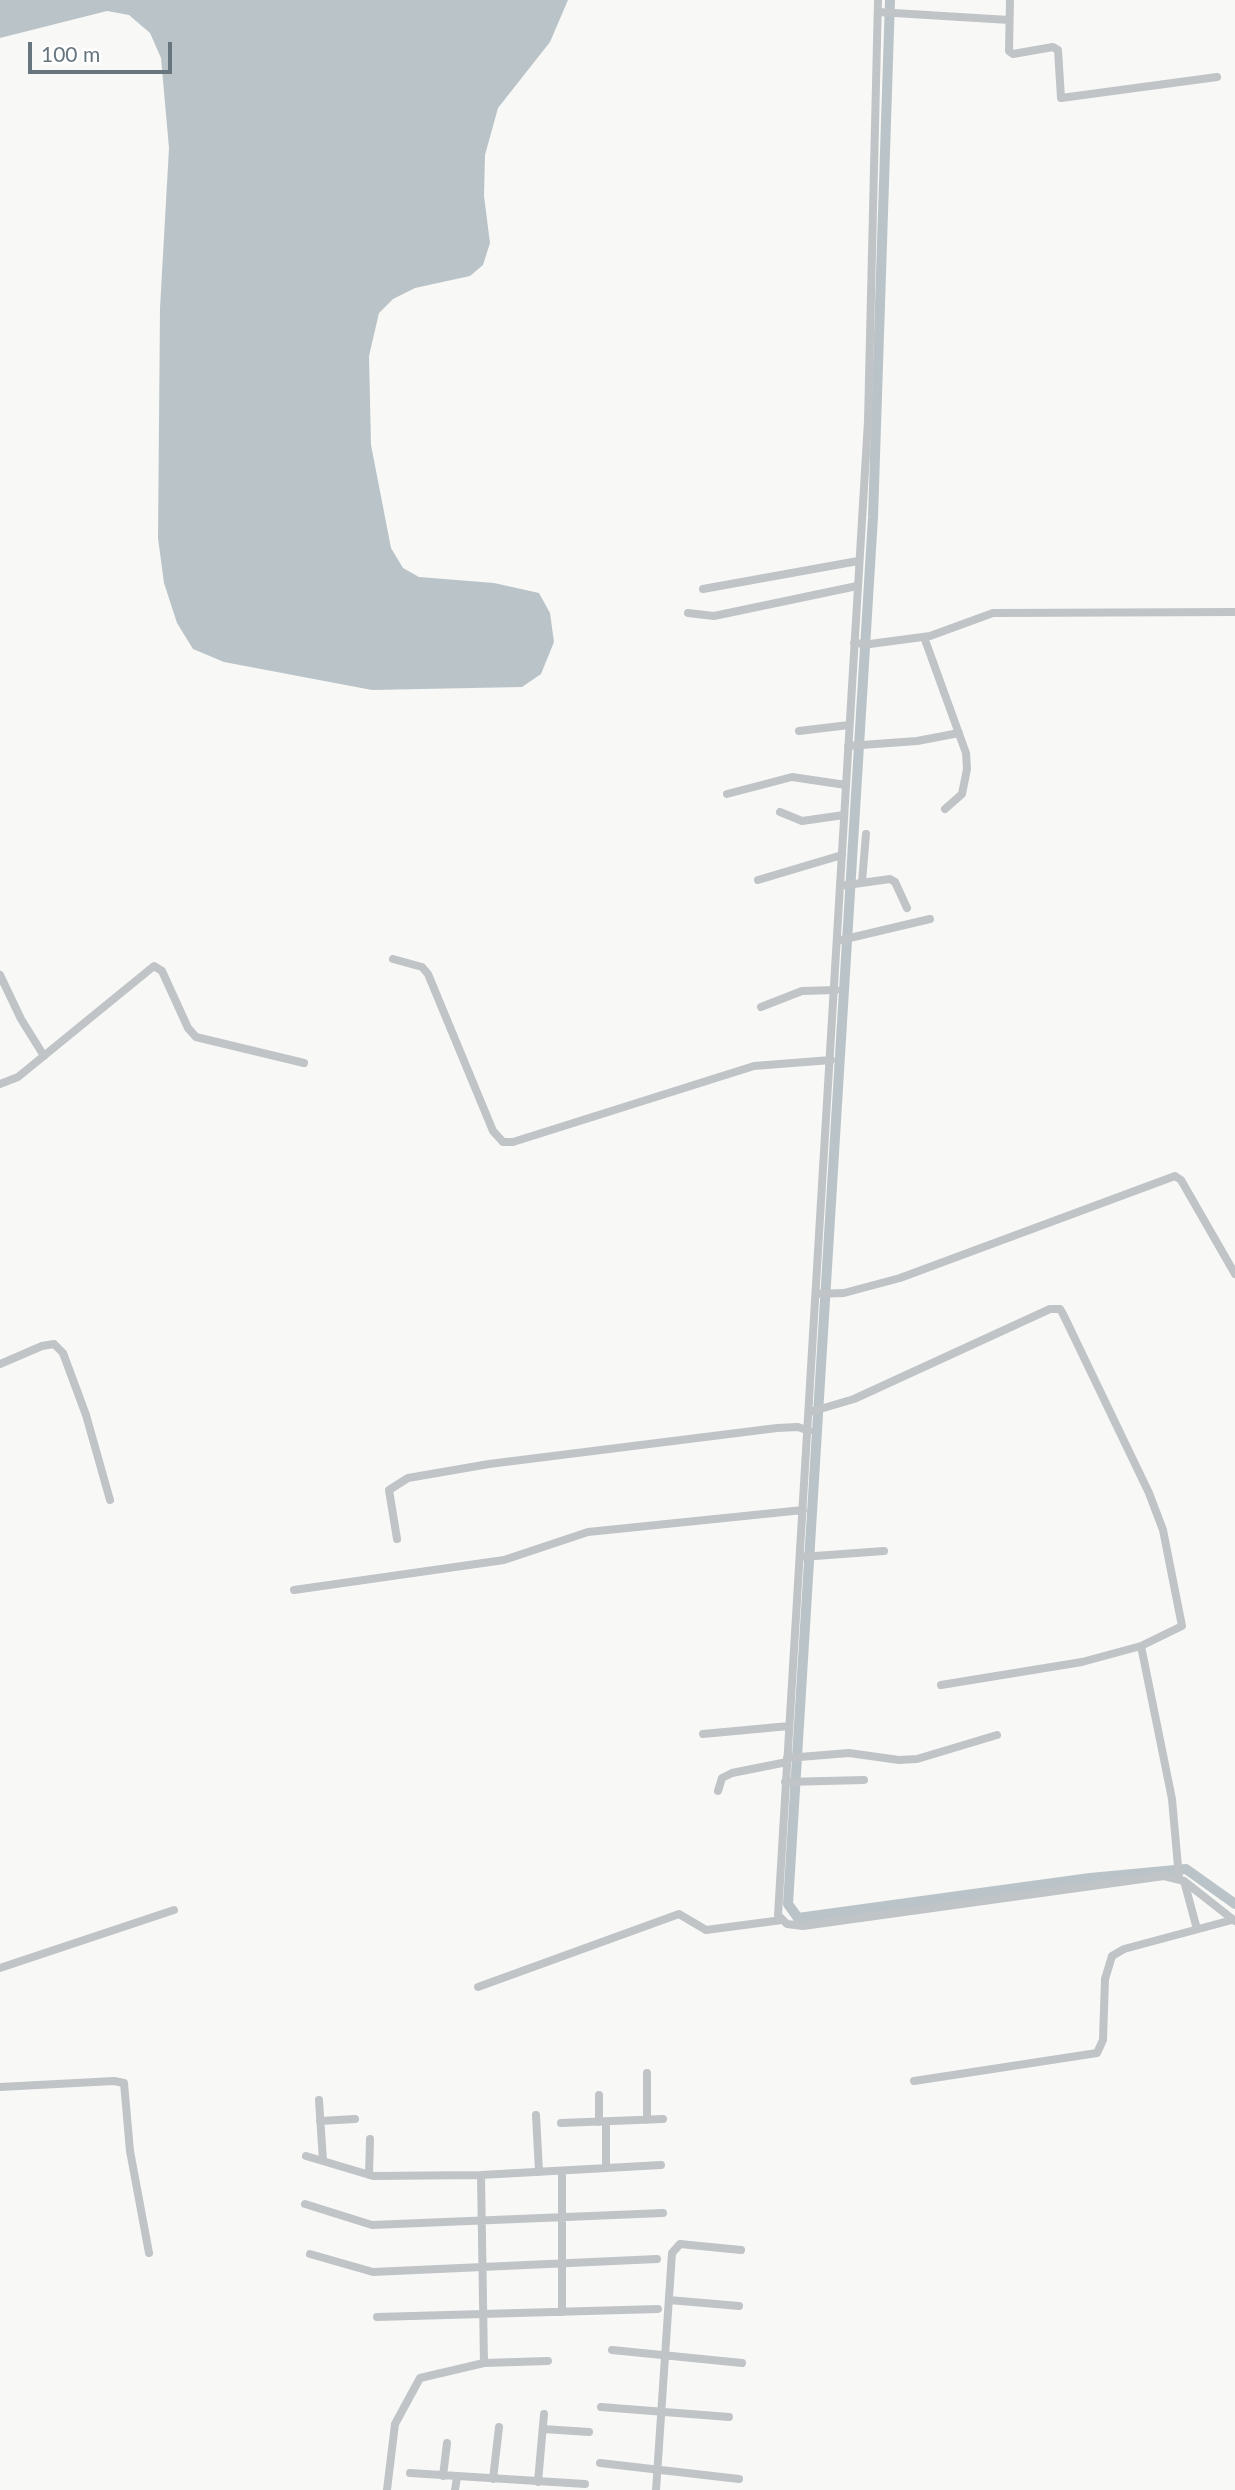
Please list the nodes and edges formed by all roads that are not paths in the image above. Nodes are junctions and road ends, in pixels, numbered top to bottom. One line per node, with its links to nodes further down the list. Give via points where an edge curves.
1 (878, 0): 3 (street)
2 (1010, 0): 4 (street)
3 (885, 12): 4 (street); 6 (street)
4 (1009, 20): 5 (street, via 1010,54 1058,50 1061,98)
5 (1217, 77)
6 (858, 561): 7 (street); 8 (street)
7 (857, 586): 10 (street, via 713,616); 12 (street)
8 (702, 589)
9 (1235, 612): 11 (street, via 993,612)
10 (688, 613)
11 (925, 637): 12 (street); 15 (street)
12 (861, 644): 13 (street)
13 (849, 725): 14 (street); 16 (street)
14 (799, 732)
15 (959, 733): 16 (street); 19 (street, via 966,782 961,794)
16 (856, 745): 17 (street)
17 (846, 785): 18 (street, via 792,776); 21 (street)
18 (727, 794)
19 (944, 809)
20 (780, 812): 21 (street, via 802,821)
21 (844, 814): 23 (street)
22 (866, 834): 25 (street)
23 (842, 855): 24 (street); 26 (street)
24 (758, 880)
25 (862, 882): 26 (street); 27 (street, via 895,882)
26 (840, 886): 29 (street)
27 (907, 908)
28 (930, 919): 29 (street)
29 (837, 940): 32 (street)
30 (393, 959): 35 (street, via 422,967 428,974 493,1131 503,1142 759,1064)
31 (0, 975): 34 (street)
32 (836, 990): 33 (street, via 802,991); 35 (street)
33 (761, 1007)
34 (44, 1056): 36 (street, via 154,966 162,971 196,1037); 37 (street, via 18,1077)
35 (831, 1060): 39 (street)
36 (304, 1063)
37 (0, 1084)
38 (1235, 1274): 39 (street, via 1175,1176 900,1278)
39 (823, 1294): 41 (street)
40 (0, 1364): 43 (street, via 42,1346 54,1344 63,1353)
41 (812, 1411): 42 (street); 49 (street, via 827,1409 1050,1308 1059,1309 1163,1530 1182,1626)
42 (808, 1431): 44 (street); 45 (street, via 777,1428 408,1478 389,1489)
43 (110, 1500)
44 (803, 1510): 47 (street); 48 (street, via 588,1532 504,1560)
45 (397, 1539)
46 (884, 1551): 47 (street)
47 (804, 1557): 51 (street)
48 (294, 1590)
49 (1141, 1646): 50 (street, via 1082,1662); 58 (street, via 1172,1799)
50 (942, 1685)
51 (789, 1726): 52 (street); 54 (street)
52 (702, 1734)
53 (997, 1735): 54 (street, via 917,1759 849,1753)
54 (792, 1758): 56 (street); 57 (street, via 732,1773 722,1778)
55 (864, 1780): 56 (street)
56 (785, 1783): 60 (street, via 777,1907)
57 (718, 1791)
58 (1182, 1879): 60 (street, via 1150,1877 803,1926); 61 (street); 62 (street)
59 (174, 1910): 63 (street)
60 (782, 1920): 64 (street, via 706,1930 679,1914)
61 (1233, 1921): 62 (street)
62 (1197, 1929): 66 (street, via 1112,1956 1097,2053)
63 (0, 1968)
64 (478, 1987)
65 (647, 2073): 73 (street)
66 (914, 2081)
67 (0, 2087): 91 (street, via 124,2083 130,2151)
68 (599, 2095): 75 (street)
69 (319, 2100): 74 (street)
70 (536, 2115): 83 (street)
71 (355, 2119): 74 (street)
72 (663, 2119): 73 (street)
73 (646, 2120): 75 (street)
74 (320, 2121): 79 (street)
75 (603, 2122): 76 (street); 81 (street)
76 (561, 2123)
77 (370, 2138): 84 (street)
78 (306, 2156): 79 (street)
79 (323, 2161): 84 (street)
80 (661, 2165): 81 (street)
81 (606, 2168): 82 (street)
82 (562, 2171): 83 (street); 88 (street)
83 (539, 2172): 85 (street)
84 (369, 2175): 85 (street)
85 (481, 2175): 89 (street)
86 (305, 2204): 89 (street, via 372,2225)
87 (663, 2213): 88 (street)
88 (562, 2218): 89 (street); 94 (street)
89 (482, 2221): 95 (street)
90 (741, 2250): 96 (street, via 675,2247)
91 (149, 2253)
92 (310, 2254): 95 (street, via 373,2272)
93 (657, 2259): 94 (street)
94 (562, 2263): 95 (street); 99 (street)
95 (483, 2267): 100 (street)
96 (669, 2300): 97 (street); 103 (street)
97 (739, 2306)
98 (658, 2309): 99 (street)
99 (562, 2312): 100 (street)
100 (484, 2314): 101 (street); 105 (street)
101 (377, 2317)
102 (612, 2350): 103 (street)
103 (666, 2355): 106 (street); 108 (street)
104 (548, 2361): 105 (street)
105 (484, 2363): 124 (street, via 420,2378 396,2424)
106 (742, 2363)
107 (601, 2407): 108 (street)
108 (663, 2411): 110 (street); 116 (street)
109 (544, 2414): 112 (street)
110 (729, 2417)
111 (499, 2427): 120 (street)
112 (542, 2429): 113 (street); 122 (street)
113 (589, 2432)
114 (446, 2443): 118 (street)
115 (600, 2463): 116 (street)
116 (658, 2470): 121 (street); 126 (street)
117 (410, 2473): 118 (street)
118 (443, 2476): 119 (street)
119 (457, 2477): 120 (street); 125 (street)
120 (493, 2479): 122 (street)
121 (739, 2479)
122 (538, 2482): 123 (street)
123 (585, 2484)
124 (387, 2490)
125 (455, 2490)
126 (656, 2490)

